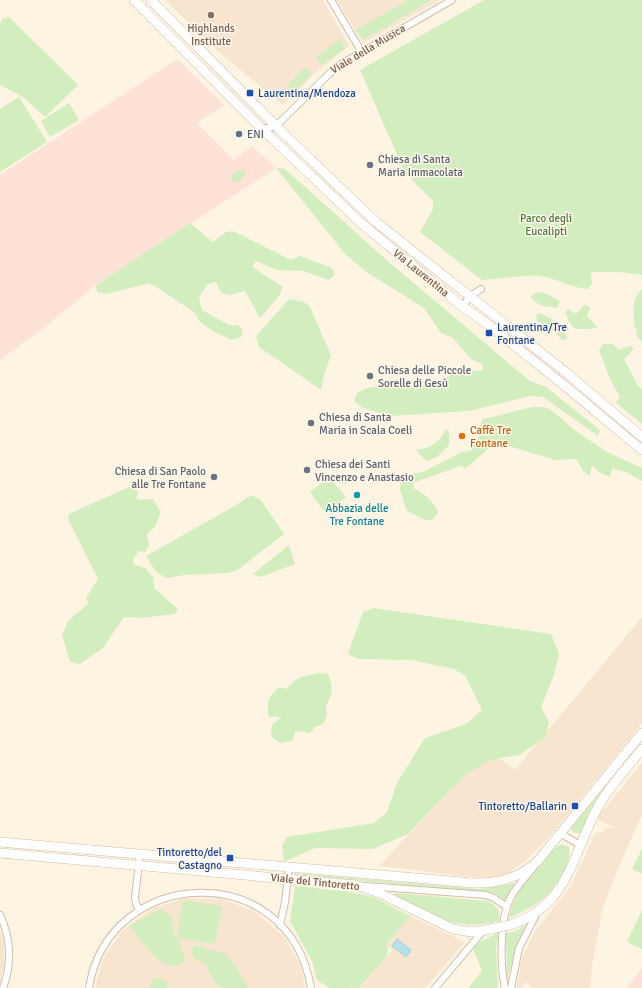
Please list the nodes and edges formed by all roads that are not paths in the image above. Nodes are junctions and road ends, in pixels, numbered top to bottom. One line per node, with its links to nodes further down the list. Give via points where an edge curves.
1 (134, 0): 7 (main road, Via Laurentina)
2 (151, 0): 6 (main road, Via Laurentina)
3 (332, 0): 5 (street)
4 (452, 0): 5 (street, Viale della Musica)
5 (361, 52): 8 (street, Viale della Musica, via 336,67)
6 (223, 73): 7 (street); 8 (main road, Via Laurentina)
7 (215, 81): 9 (main road, Via Laurentina)
8 (276, 126): 9 (street); 11 (main road, Via Laurentina, via 376,222)
9 (261, 128): 12 (main road, Via Laurentina, via 362,224)
10 (481, 288): 11 (street)
11 (469, 297): 12 (street); 13 (main road, Via Laurentina, via 568,374)
12 (463, 307): 14 (main road, Via Laurentina, via 490,326)
13 (642, 437)
14 (642, 450)
15 (642, 733): 16 (main road, Viale del Tintoretto)
16 (634, 742): 17 (street, Viale del Tintoretto); 18 (main road, Viale del Tintoretto)
17 (642, 749): 20 (main road, Viale del Tintoretto, via 605,795)
18 (560, 834): 20 (street); 21 (main road, Viale del Tintoretto)
19 (0, 842): 23 (main road, Viale del Tintoretto)
20 (580, 845): 30 (main road, Viale del Tintoretto, via 565,880)
21 (548, 848): 25 (main road, Viale del Tintoretto, via 532,866 518,875 482,883); 28 (street, via 515,891)
22 (0, 853): 24 (main road, Viale del Tintoretto)
23 (140, 854): 24 (street); 25 (main road, Viale del Tintoretto)
24 (138, 865): 26 (main road, Viale del Tintoretto); 29 (street, via 135,897)
25 (289, 867): 26 (street)
26 (288, 879): 27 (main road, Viale del Tintoretto); 32 (street)
27 (354, 885): 28 (street, via 486,895); 33 (main road, Viale del Tintoretto, via 377,892 453,929 470,932)
28 (507, 907): 40 (street, via 502,946)
29 (140, 910): 32 (street, via 180,895 214,892 250,903); 36 (street, via 110,939 96,964)
30 (539, 910): 33 (main road, Viale del Tintoretto, bridge, via 510,925); 41 (street, via 519,948)
31 (0, 915): 35 (street, via 9,953)
32 (280, 925): 37 (street, via 301,954)
33 (487, 930): 34 (street)
34 (442, 979): 38 (street); 39 (street)
35 (3, 988)
36 (89, 988)
37 (311, 988)
38 (435, 988)
39 (439, 988)
40 (505, 988)
41 (510, 988)

